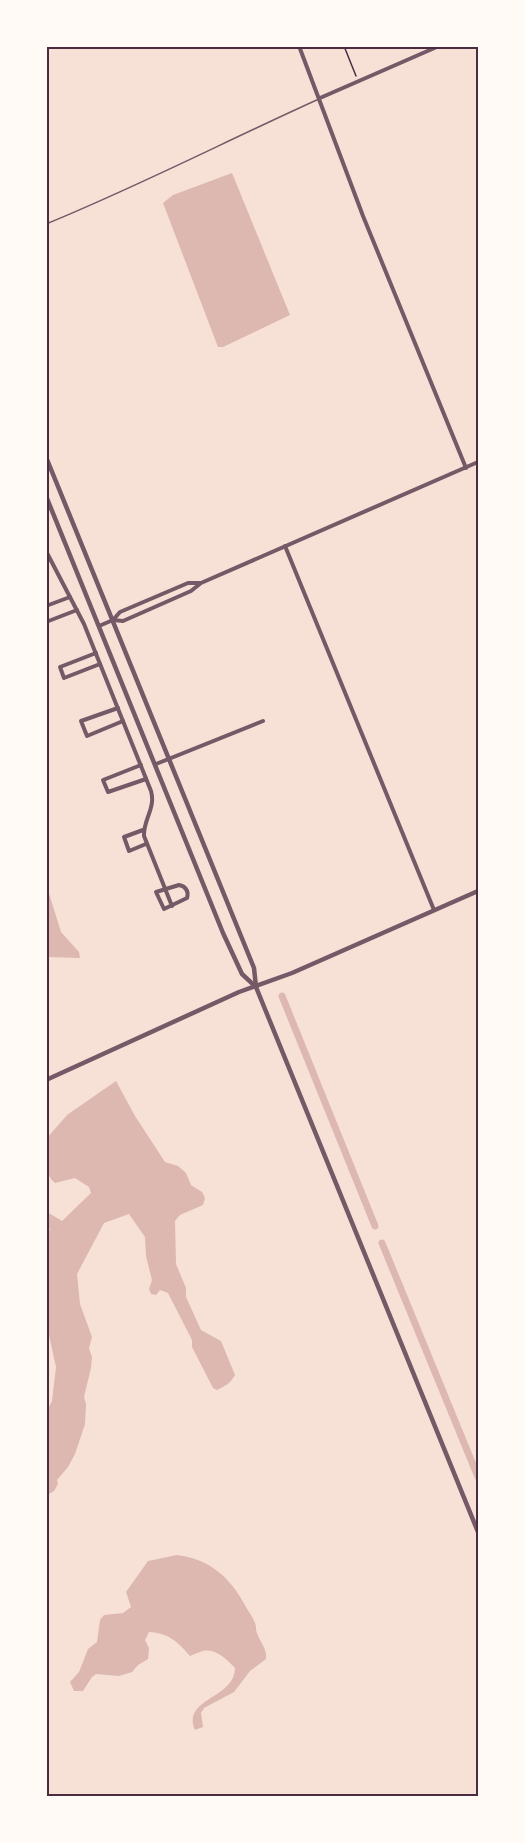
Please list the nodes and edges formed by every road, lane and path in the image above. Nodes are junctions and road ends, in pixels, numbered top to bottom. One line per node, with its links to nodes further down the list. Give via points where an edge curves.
1 (298, 46): 5 (street)
2 (344, 46): 4 (path)
3 (440, 46): 4 (street)
4 (358, 82): 5 (street)
5 (320, 98): 6 (lane); 9 (street, via 363,216)
6 (46, 224)
7 (46, 457): 17 (street)
8 (478, 462): 9 (street)
9 (466, 468): 11 (street)
10 (46, 496): 19 (street)
11 (285, 546): 13 (street); 34 (street)
12 (47, 554): 14 (street)
13 (201, 583): 17 (street, via 192,591 123,621); 17 (street, via 188,583 120,612)
14 (70, 597): 15 (street); 16 (street)
15 (46, 606)
16 (77, 610): 18 (street); 20 (street)
17 (113, 620): 19 (street); 25 (street)
18 (46, 622)
19 (99, 626): 26 (street)
20 (96, 653): 21 (street); 21 (street, via 60,667 64,678)
21 (100, 664): 22 (street)
22 (118, 708): 23 (street); 23 (street, via 81,721 87,736)
23 (123, 721): 27 (street)
24 (263, 721): 25 (street)
25 (170, 759): 26 (street); 35 (street, via 254,968)
26 (156, 764): 35 (street, via 234,957 242,974)
27 (141, 765): 28 (street); 28 (street, via 103,780 108,792)
28 (146, 778): 29 (street, via 153,802)
29 (143, 830): 30 (street); 30 (street, via 124,837 129,851)
30 (146, 844): 31 (street)
31 (164, 888): 33 (street); 33 (street, via 157,890 157,895 164,909); 33 (street, via 181,885 187,891 185,900)
32 (478, 891): 34 (street)
33 (172, 906)
34 (434, 910): 35 (street)
35 (256, 987): 36 (street, via 174,1020); 37 (street)
36 (46, 1080)
37 (478, 1532)

